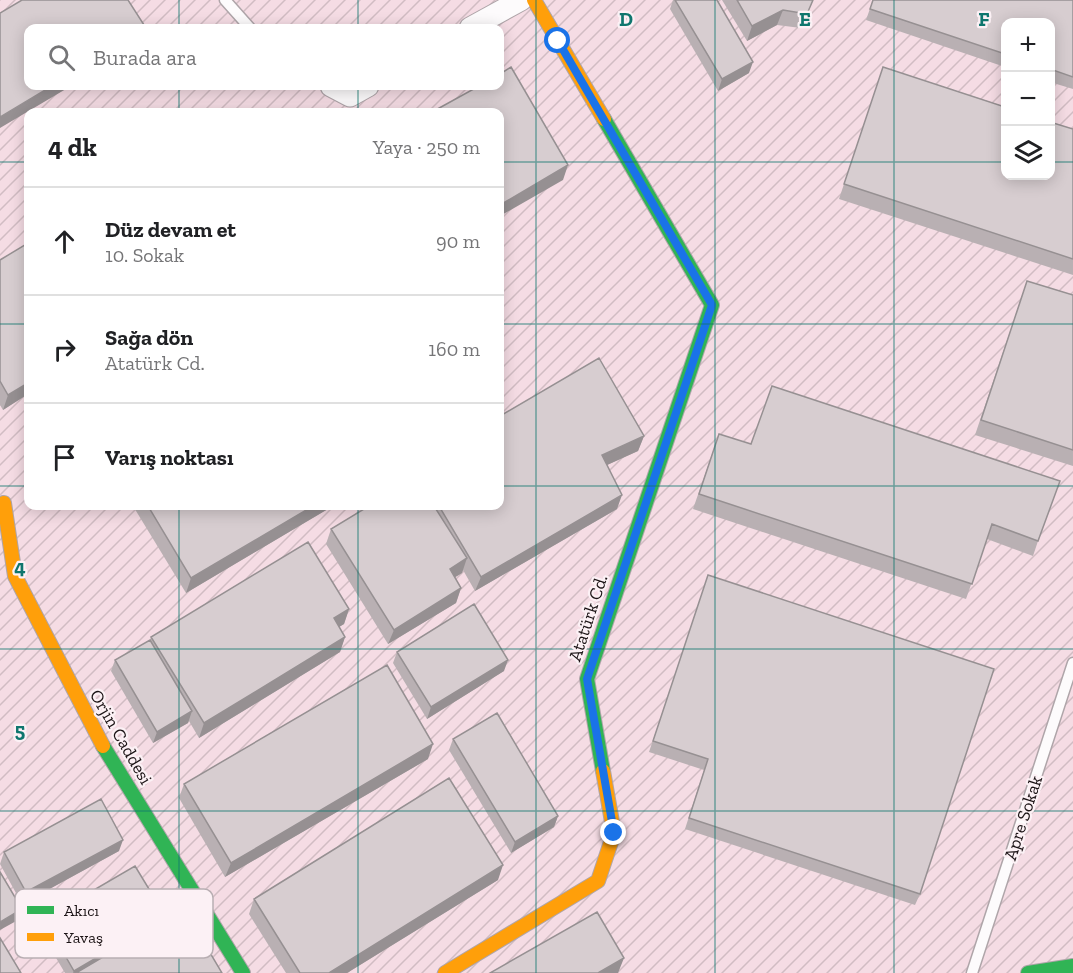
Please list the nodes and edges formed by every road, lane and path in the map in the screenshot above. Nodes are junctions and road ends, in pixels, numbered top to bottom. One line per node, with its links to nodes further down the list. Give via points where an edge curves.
1 (225, 0): 4 (lane)
2 (521, 0): 5 (street)
3 (534, 0): 14 (street, Atatürk Cd., via 712,305 587,679 614,833 598,881)
4 (246, 24)
5 (477, 24)
6 (339, 90): 7 (street, via 350,96)
7 (361, 90)
8 (4, 503): 10 (street, Orjin Caddesi, via 15,576 101,743)
9 (1073, 663): 15 (lane, Apre Sokak)
10 (191, 889)
11 (213, 924): 13 (street, Orjin Caddesi)
12 (1073, 966): 16 (street)
13 (243, 973)
14 (445, 973)
15 (972, 973)
16 (1028, 973)

